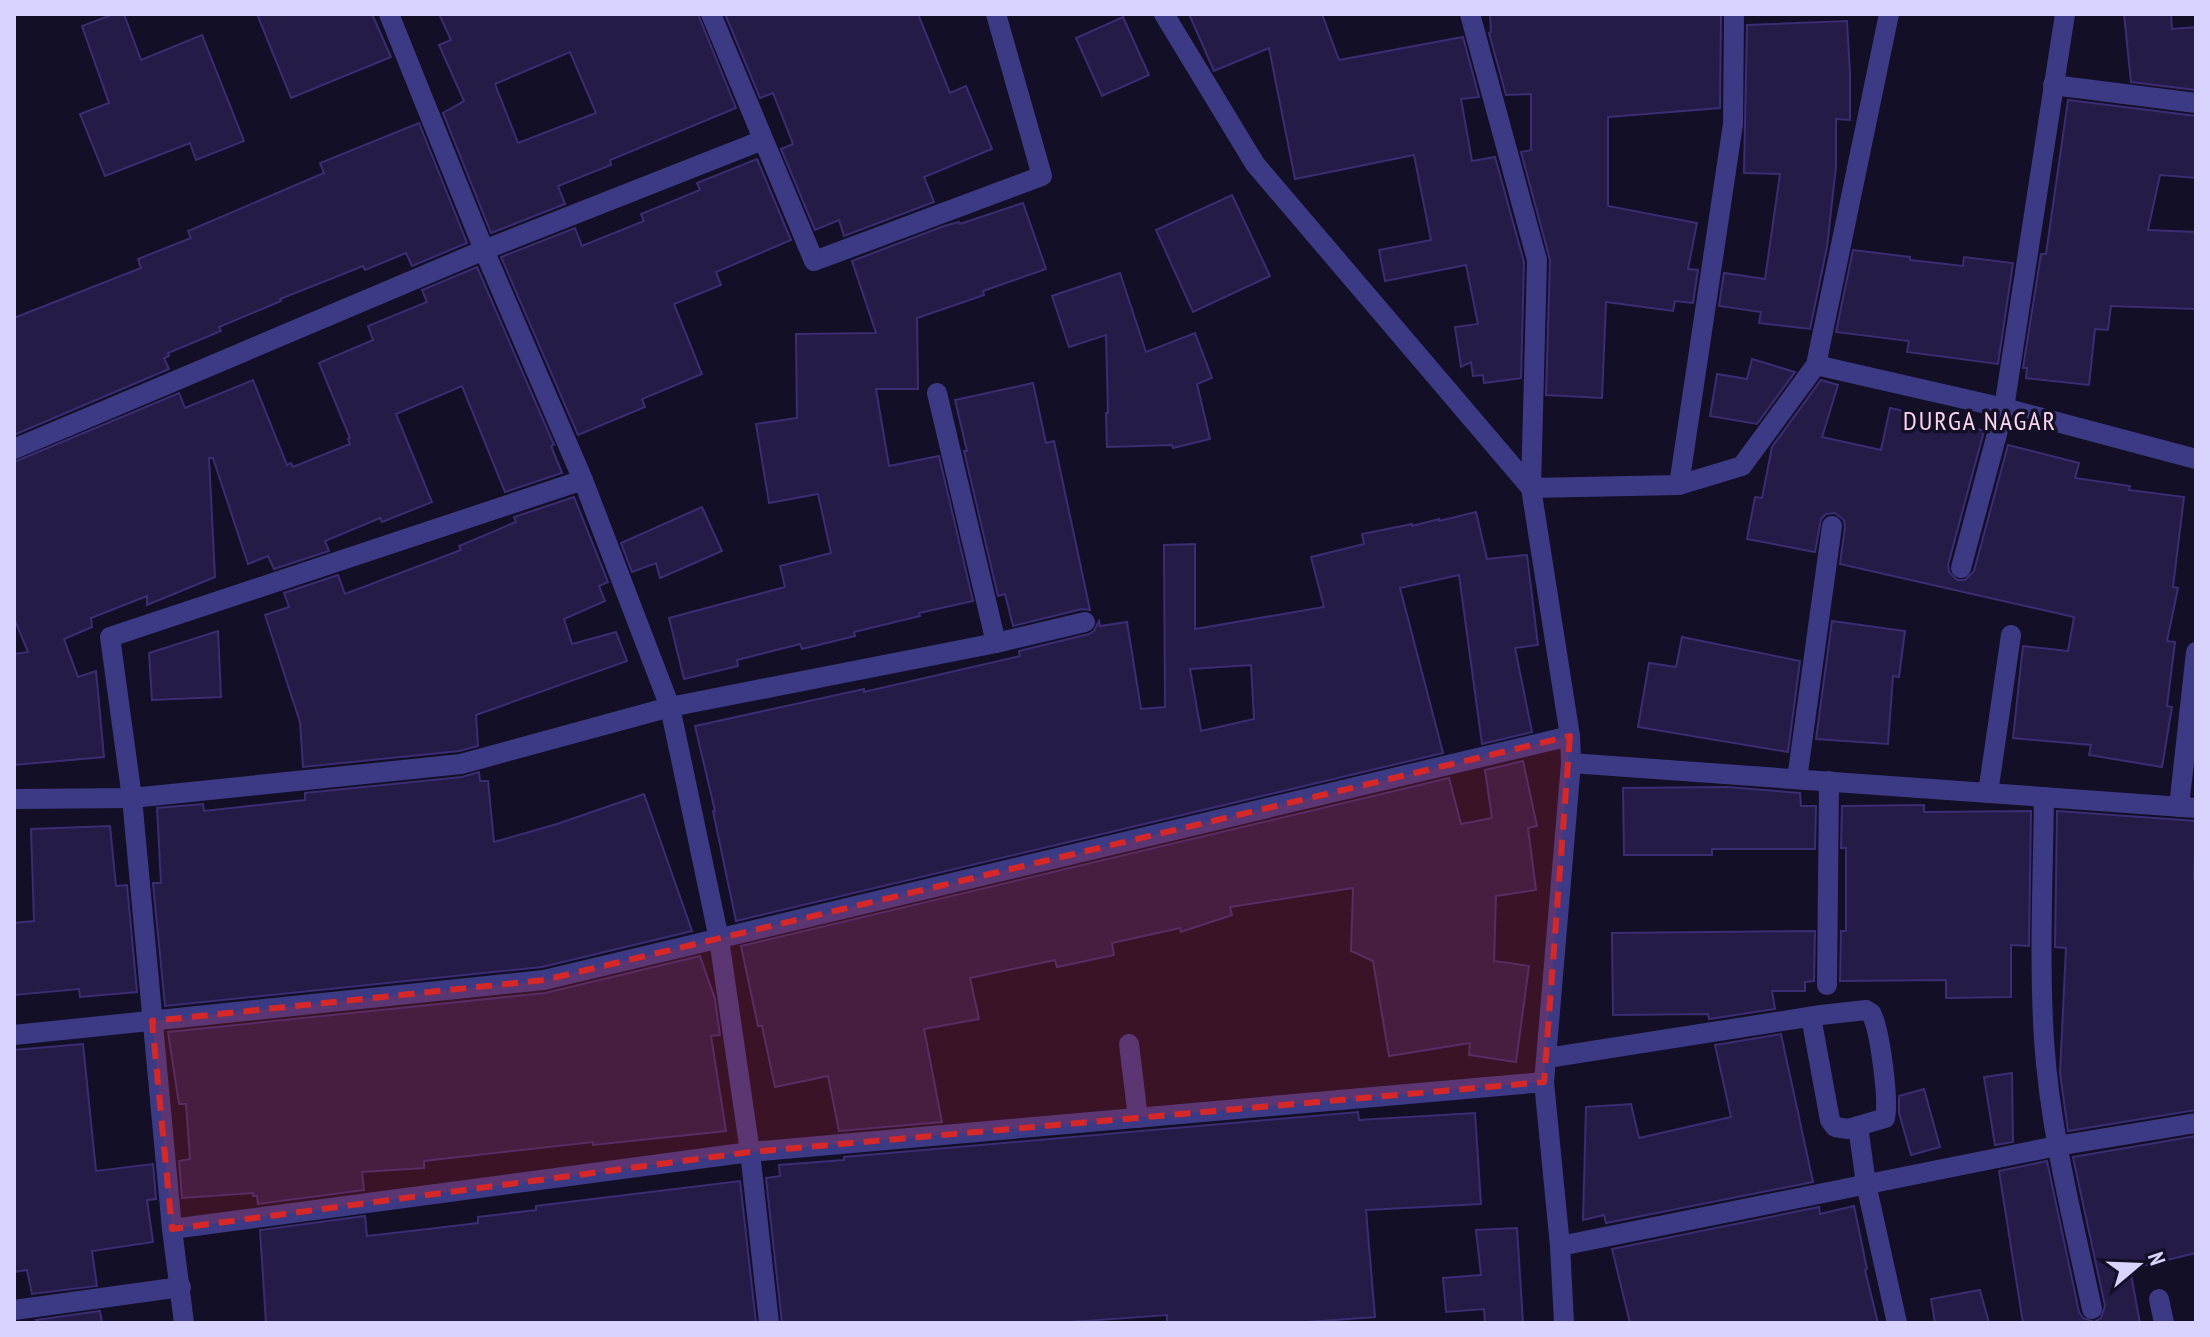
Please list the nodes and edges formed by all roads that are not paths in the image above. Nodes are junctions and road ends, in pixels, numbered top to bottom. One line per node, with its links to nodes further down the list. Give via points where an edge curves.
1 (389, 14): 12 (street)
2 (711, 14): 11 (street)
3 (996, 14): 11 (street, via 1042,176 814,261)
4 (1164, 14): 20 (street, via 1255,164)
5 (1470, 14): 20 (street, via 1537,260)
6 (1734, 14): 19 (street, via 1733,124)
7 (1889, 14): 13 (street)
8 (2065, 14): 9 (street)
9 (2053, 85): 10 (street); 15 (street)
10 (2196, 103)
11 (763, 140): 12 (street)
12 (484, 250): 16 (street); 18 (street)
13 (1816, 365): 15 (street); 19 (street, via 1742,466)
14 (937, 393): 25 (street)
15 (2004, 408): 17 (street); 22 (street)
16 (14, 449)
17 (2196, 459)
18 (583, 480): 27 (street); 34 (street, via 110,637)
19 (1679, 485): 20 (street)
20 (1531, 488): 28 (street)
21 (1832, 526): 30 (street)
22 (1961, 568)
23 (1085, 622): 25 (street)
24 (2011, 635): 32 (street)
25 (996, 643): 27 (street)
26 (2196, 652): 36 (street)
27 (670, 707): 34 (street, via 461,764); 37 (street)
28 (1570, 736): 29 (street); 37 (street)
29 (1571, 763): 30 (street); 43 (street)
30 (1797, 779): 31 (street)
31 (1829, 781): 32 (street); 38 (street)
32 (1988, 793): 33 (street)
33 (2044, 797): 36 (street); 48 (street, via 2044,1042)
34 (132, 798): 35 (street); 40 (street)
35 (14, 799)
36 (2188, 807)
37 (719, 939): 40 (street, via 544,980); 49 (street)
38 (1827, 985)
39 (1811, 1017): 43 (street); 47 (street, via 1830,1120 1842,1130); 47 (street, via 1866,1010 1874,1017 1887,1113 1879,1121)
40 (152, 1021): 41 (street); 51 (street)
41 (14, 1035)
42 (1129, 1044): 45 (street)
43 (1547, 1058): 44 (street)
44 (1544, 1082): 45 (street); 52 (street)
45 (1138, 1118): 49 (street)
46 (2196, 1123): 48 (street)
47 (1858, 1126): 50 (street)
48 (2057, 1146): 50 (street); 55 (street)
49 (750, 1152): 51 (street); 58 (street)
50 (1866, 1184): 52 (street); 60 (street)
51 (172, 1229): 53 (street)
52 (1560, 1246): 59 (street)
53 (181, 1287): 56 (street); 57 (street)
54 (2159, 1299): 61 (street)
55 (2092, 1309)
56 (14, 1310)
57 (184, 1323)
58 (769, 1323)
59 (1564, 1323)
60 (1897, 1323)
61 (2164, 1323)

